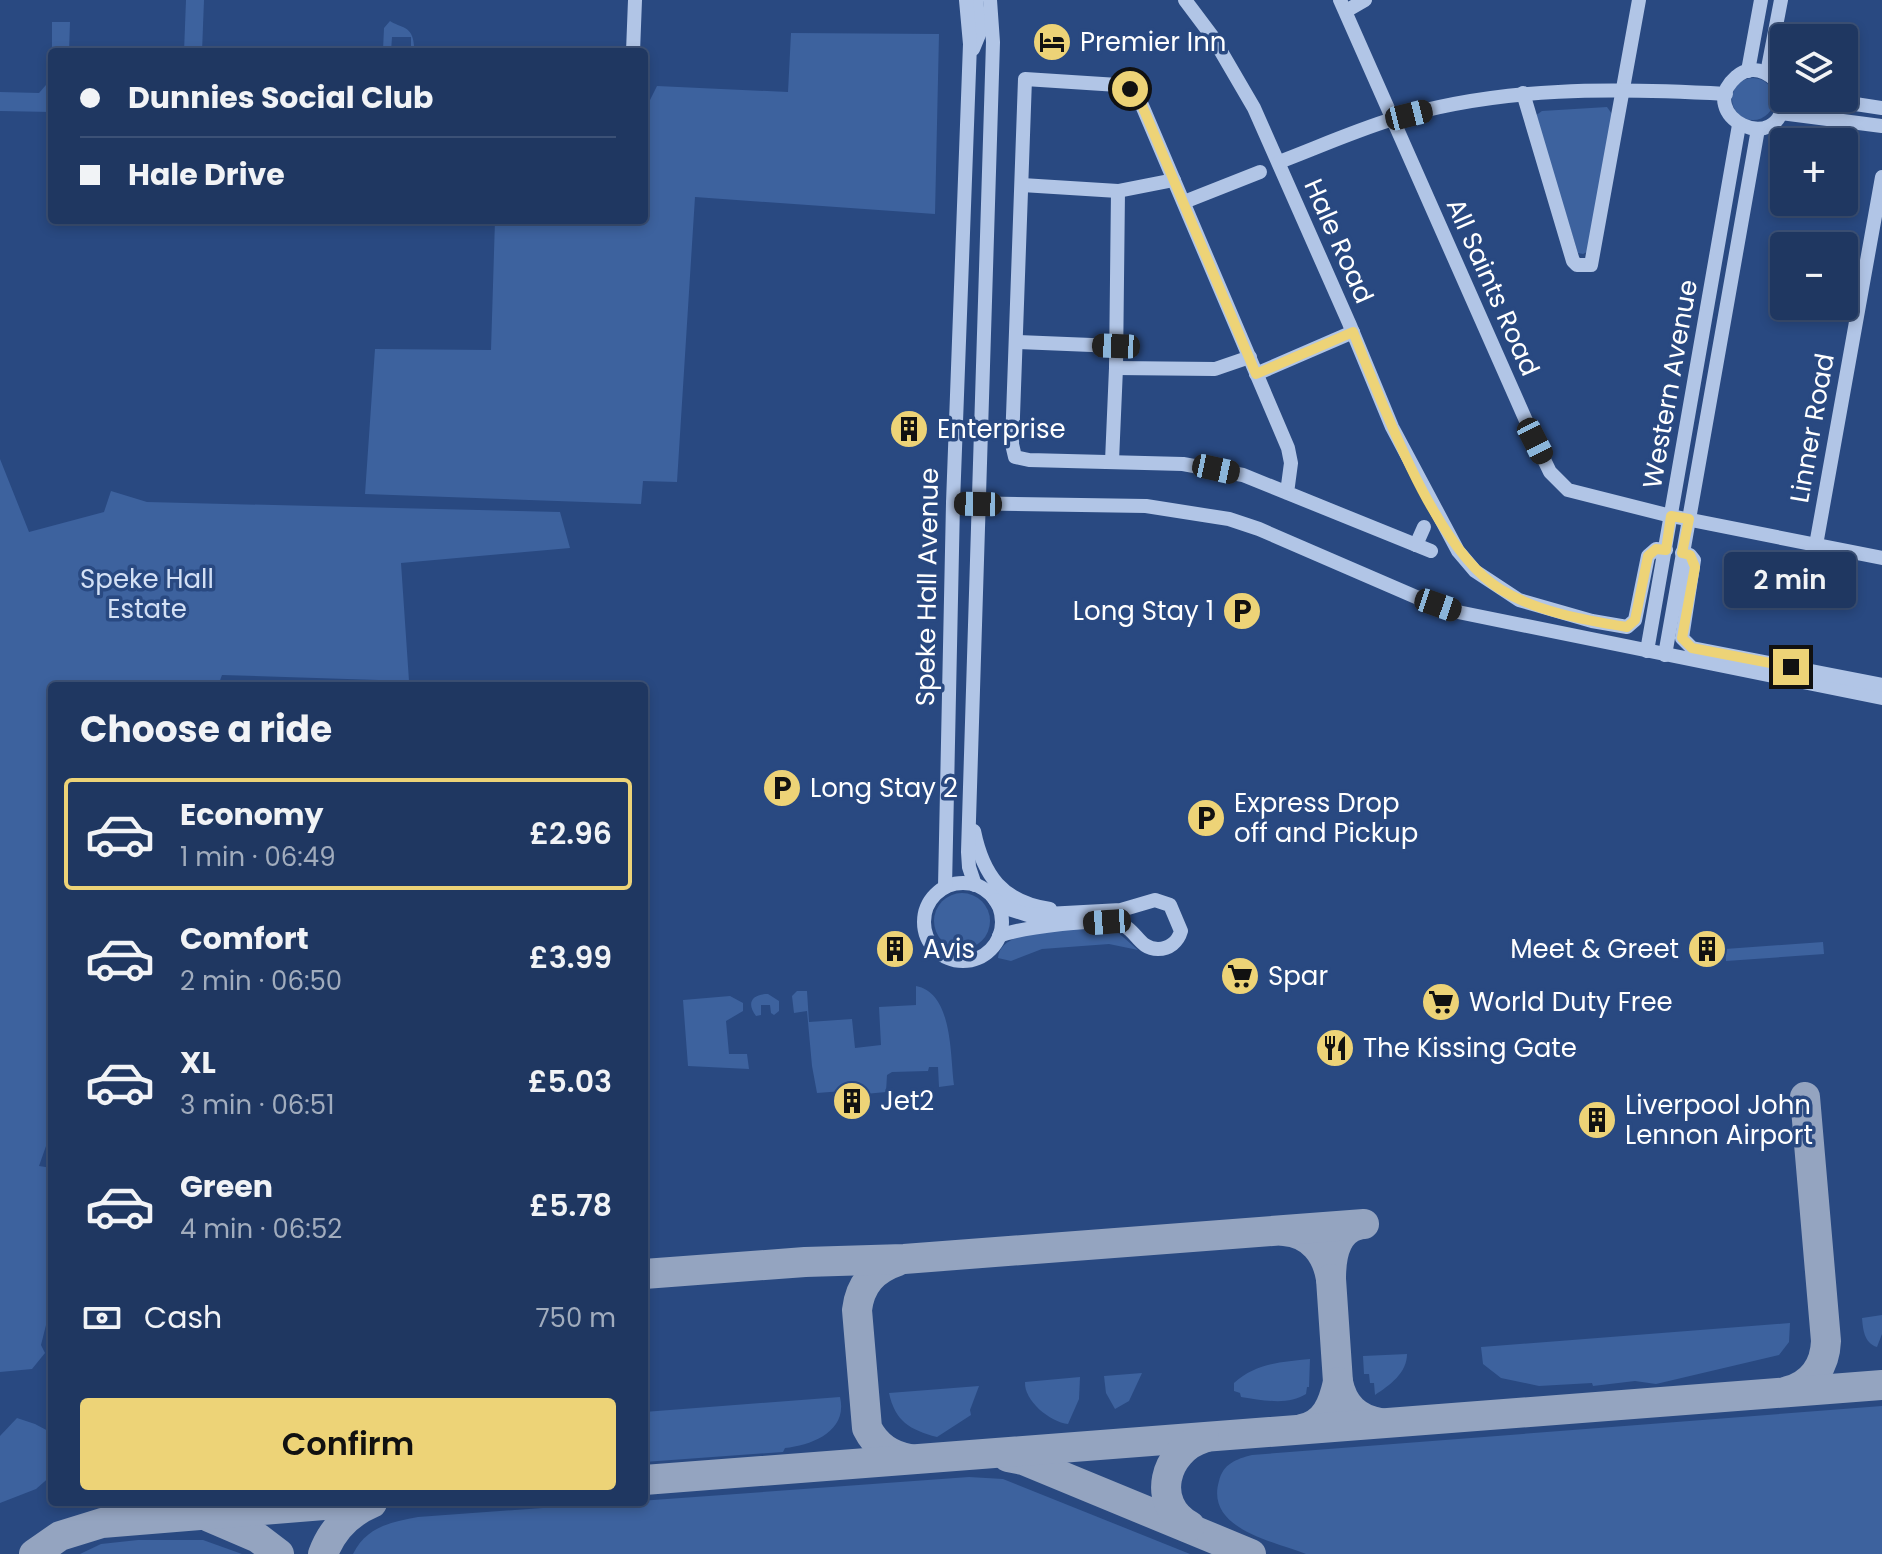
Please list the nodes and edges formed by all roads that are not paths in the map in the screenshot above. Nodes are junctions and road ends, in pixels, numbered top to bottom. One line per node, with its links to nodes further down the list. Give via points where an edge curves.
1 (635, 0): 11 (street)
2 (966, 0): 12 (street, Speke Hall Avenue)
3 (976, 0): 12 (street, via 980,32)
4 (990, 0): 42 (street, Speke Hall Avenue)
5 (1185, 0): 26 (street, Hale Road, via 1227,60)
6 (1365, 0): 10 (street)
7 (1639, 0): 16 (street)
8 (1761, 0): 13 (street)
9 (1781, 0): 14 (street)
10 (1343, 5): 22 (street, All Saints Road)
11 (633, 48)
12 (969, 57): 41 (street, Speke Hall Avenue)
13 (1748, 71): 14 (street); 18 (street, via 1733,79)
14 (1767, 73): 15 (street)
15 (1770, 76)
16 (1622, 88): 17 (street); 17 (street, via 1591,265 1573,261); 18 (street)
17 (1523, 93): 22 (street)
18 (1726, 94): 23 (street, via 1727,111)
19 (1858, 104): 20 (street)
20 (1882, 108)
21 (1781, 113): 24 (street); 25 (street)
22 (1393, 119): 26 (street); 43 (street, All Saints Road, via 1550,472 1568,490)
23 (1739, 125): 25 (street); 43 (street, Western Avenue)
24 (1882, 126)
25 (1758, 129): 44 (street, Western Avenue)
26 (1279, 162): 33 (street, Hale Road)
27 (1260, 172): 32 (street)
28 (1882, 177): 47 (street, Linner Road)
29 (1174, 180): 30 (street, via 1138,96 1130,89 1025,79); 31 (street); 32 (street)
30 (1022, 185): 31 (street); 34 (street)
31 (1118, 191): 35 (street)
32 (1184, 202): 36 (street)
33 (1353, 332): 38 (street); 48 (street, Hale Road, via 1392,427 1458,551 1498,588 1552,611 1627,627 1635,620 1648,556 1656,549)
34 (1018, 342): 35 (street); 39 (street, via 1015,457)
35 (1116, 346): 37 (street)
36 (1250, 357): 37 (street, via 1215,369); 38 (street)
37 (1116, 368): 39 (street)
38 (1256, 374): 40 (street, via 1288,448)
39 (1112, 461): 40 (street, via 1216,469)
40 (1287, 493): 46 (street)
41 (953, 503): 42 (street); 59 (street, Speke Hall Avenue)
42 (978, 504): 52 (street, via 1146,506 1229,519 1453,611); 57 (street, Speke Hall Avenue)
43 (1671, 516): 44 (street, All Saints Road); 48 (street, Western Avenue)
44 (1689, 519): 47 (street, All Saints Road); 50 (street, Western Avenue)
45 (1424, 527): 46 (street)
46 (1416, 545): 49 (street)
47 (1816, 545): 51 (street, All Saints Road)
48 (1666, 550): 52 (street, Western Avenue)
49 (1431, 551)
50 (1682, 553): 53 (street, Western Avenue); 54 (street, via 1690,555 1695,567 1682,638 1692,648)
51 (1882, 558)
52 (1647, 651): 53 (street)
53 (1665, 655): 54 (street)
54 (1729, 661): 55 (street); 56 (street)
55 (1882, 685)
56 (1882, 698)
57 (970, 782): 58 (street, Speke Hall Avenue, via 968,852); 61 (street, via 977,846 991,877 1027,903)
58 (975, 885): 59 (street); 60 (street)
59 (945, 887): 62 (street, via 925,912 925,932 936,951 970,961 984,955)
60 (995, 900): 61 (street, via 1028,915); 62 (street)
61 (1079, 913): 62 (street, via 1163,902 1170,905 1181,931 1174,943 1159,949 1144,945 1134,932 1114,922 1024,928)
62 (999, 936)

